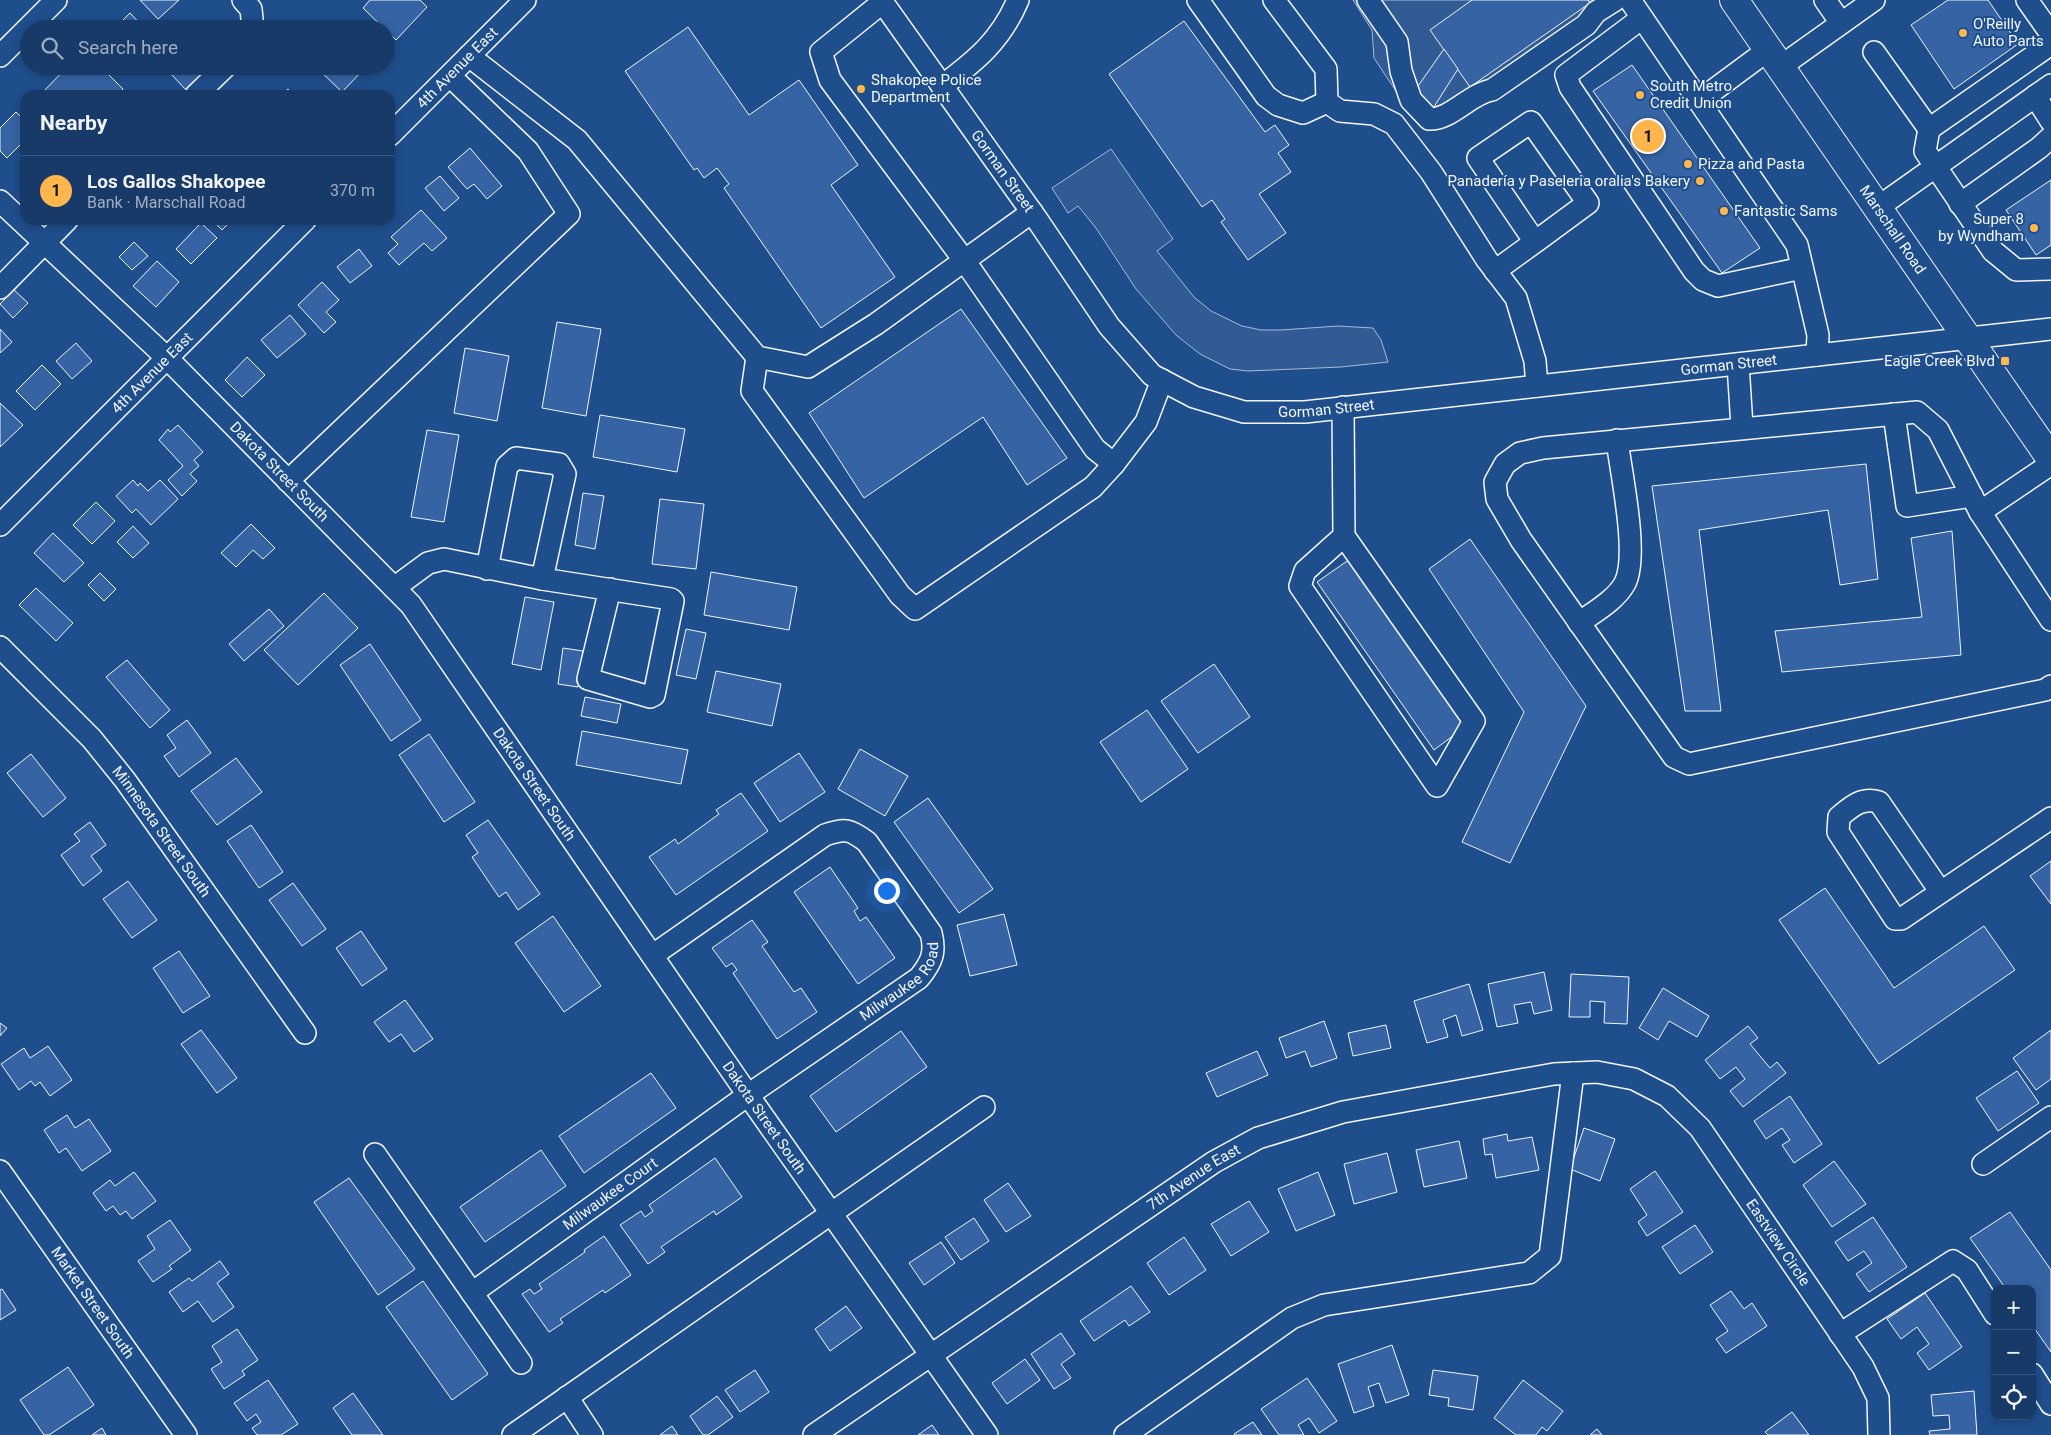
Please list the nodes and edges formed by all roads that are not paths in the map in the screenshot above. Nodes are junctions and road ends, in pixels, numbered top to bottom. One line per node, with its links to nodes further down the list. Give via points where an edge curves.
1 (56, 0): 16 (street)
2 (242, 0): 17 (street, via 251,9)
3 (525, 0): 24 (street, 4th Avenue East)
4 (1018, 0): 28 (street, via 1008,23 990,46)
5 (1198, 0): 32 (street, via 1266,96 1278,105 1303,112)
6 (1274, 0): 32 (street, via 1326,69)
7 (1368, 0): 8 (street, via 1397,42 1401,72 1411,100 1429,119 1438,120 1480,92 1492,90 1586,25 1596,12)
8 (1615, 0)
9 (1630, 0): 15 (street)
10 (1734, 0): 25 (main road, Marschall Road)
11 (1825, 0): 18 (street)
12 (1874, 0): 18 (street)
13 (2027, 0): 19 (street)
14 (887, 2): 28 (street, Gorman Street); 48 (street, via 820,52 830,80)
15 (1642, 18): 31 (street); 49 (street, via 1566,75 1570,87 1703,280 1718,286)
16 (36, 20)
17 (252, 20)
18 (1841, 23): 25 (street)
19 (2051, 34)
20 (20, 36): 23 (street)
21 (2051, 44): 34 (street)
22 (1874, 52): 34 (street)
23 (0, 56)
24 (469, 56): 27 (street, 4th Avenue East); 57 (street, via 577,140)
25 (1774, 58): 31 (street); 40 (main road, Marschall Road)
26 (217, 75): 29 (street)
27 (450, 76): 35 (street, 4th Avenue East); 68 (street, via 528,151 569,214)
28 (942, 86): 41 (street, Gorman Street)
29 (201, 90)
30 (2043, 90): 33 (street); 37 (street)
31 (1699, 101): 49 (street, via 1797,245)
32 (1327, 102): 51 (street, via 1340,111 1374,114 1394,124 1431,172)
33 (2051, 121)
34 (1928, 129): 37 (street, via 1925,151)
35 (395, 131)
36 (2051, 136): 39 (street)
37 (1934, 167): 39 (street); 40 (street)
38 (0, 201): 42 (street, Dakota Street South)
39 (1960, 204): 50 (street, via 1993,251 2016,270)
40 (1877, 208): 54 (main road, Marschall Road)
41 (1032, 212): 48 (street); 59 (street, Gorman Street, via 1109,326 1152,375)
42 (20, 220)
43 (26, 225): 46 (street, Dakota Street South)
44 (62, 225): 46 (street)
45 (300, 225): 56 (street, 4th Avenue East)
46 (44, 242): 52 (street); 56 (street, Dakota Street South)
47 (1535, 242): 47 (street, via 1478,158 1532,122 1588,203); 51 (street)
48 (964, 260): 57 (street, via 876,324 808,367); 66 (street, via 1095,449)
49 (1802, 268): 55 (street, via 1818,335)
50 (2051, 269)
51 (1495, 271): 60 (street, via 1516,298 1535,361)
52 (0, 288)
53 (2051, 329): 54 (street, Gorman Street)
54 (1967, 338): 55 (street, Gorman Street); 65 (main road, Marschall Road)
55 (1817, 355): 58 (street, Gorman Street)
56 (166, 357): 68 (street, Dakota Street South); 70 (street, 4th Avenue East)
57 (757, 358): 66 (street, via 752,391 900,595 915,610 1093,487)
58 (1738, 364): 60 (street, Gorman Street); 63 (street)
59 (1162, 380): 61 (street, Gorman Street, via 1194,397 1244,412 1305,412); 66 (street, via 1146,422)
60 (1537, 386): 61 (street, Gorman Street)
61 (1343, 407): 71 (street)
62 (1894, 414): 63 (street); 69 (street, via 1917,412 1938,430); 69 (street, via 1907,506)
63 (1742, 427): 64 (street)
64 (1617, 440): 77 (street, via 1632,557 1626,583 1616,596); 77 (street, via 1520,453 1505,464 1495,482 1497,499 1520,540)
65 (2051, 459)
66 (1114, 464)
67 (2051, 464): 69 (street)
68 (288, 481): 74 (street, Dakota Street South)
69 (1976, 504): 76 (street)
70 (0, 525)
71 (1344, 536): 71 (street, via 1305,570 1300,586 1437,786 1474,721)
72 (487, 569): 73 (street); 73 (street, via 507,466 516,458 559,464 565,474); 74 (street, via 444,559 428,563)
73 (542, 579): 75 (street)
74 (394, 588): 82 (street, Dakota Street South, via 411,606)
75 (610, 589): 75 (street, via 671,599 673,602 654,695 650,697 588,680)
76 (2051, 620)
77 (1579, 623): 79 (street, via 1674,757 1689,764 2045,690)
78 (0, 647): 83 (street, Minnesota Street South, via 92,739 125,780)
79 (2051, 686)
80 (2051, 818): 81 (street)
81 (1940, 891): 81 (street, via 1895,919 1838,832 1836,823 1839,816 1868,799 1879,802)
82 (653, 956): 86 (street, Dakota Street South); 86 (street, Milwaukee Road, via 825,835 840,829 867,842 931,933 934,947 931,963 919,978)
83 (305, 1033)
84 (1573, 1073): 85 (street, 7th Avenue East, via 1597,1072); 97 (street, 7th Avenue East, via 1343,1112 1258,1138 1214,1162); 107 (street, via 1550,1256 1529,1273 1324,1305 1292,1318)
85 (1634, 1080): 96 (street, Eastview Circle, via 1667,1096 1700,1128)
86 (748, 1095): 93 (street, Dakota Street South); 94 (street, Milwaukee Court)
87 (984, 1107): 93 (street)
88 (2051, 1117): 90 (street)
89 (375, 1154): 94 (street)
90 (1983, 1164)
91 (0, 1171): 92 (street, Market Street South)
92 (8, 1199): 102 (street, Market Street South)
93 (832, 1213): 97 (street, Dakota Street South); 100 (street)
94 (472, 1293): 98 (street)
95 (1991, 1308): 96 (street, via 1967,1270 1953,1261)
96 (1840, 1334): 108 (street, Eastview Circle, via 1863,1367 1878,1398)
97 (931, 1356): 105 (street, 7th Avenue East); 106 (street, Dakota Street South)
98 (522, 1363)
99 (2033, 1375): 101 (street)
100 (567, 1397): 103 (street); 104 (street)
101 (2051, 1404)
102 (186, 1435)
103 (513, 1435)
104 (592, 1435)
105 (814, 1435)
106 (987, 1435)
107 (1125, 1435)
108 (1879, 1435)

